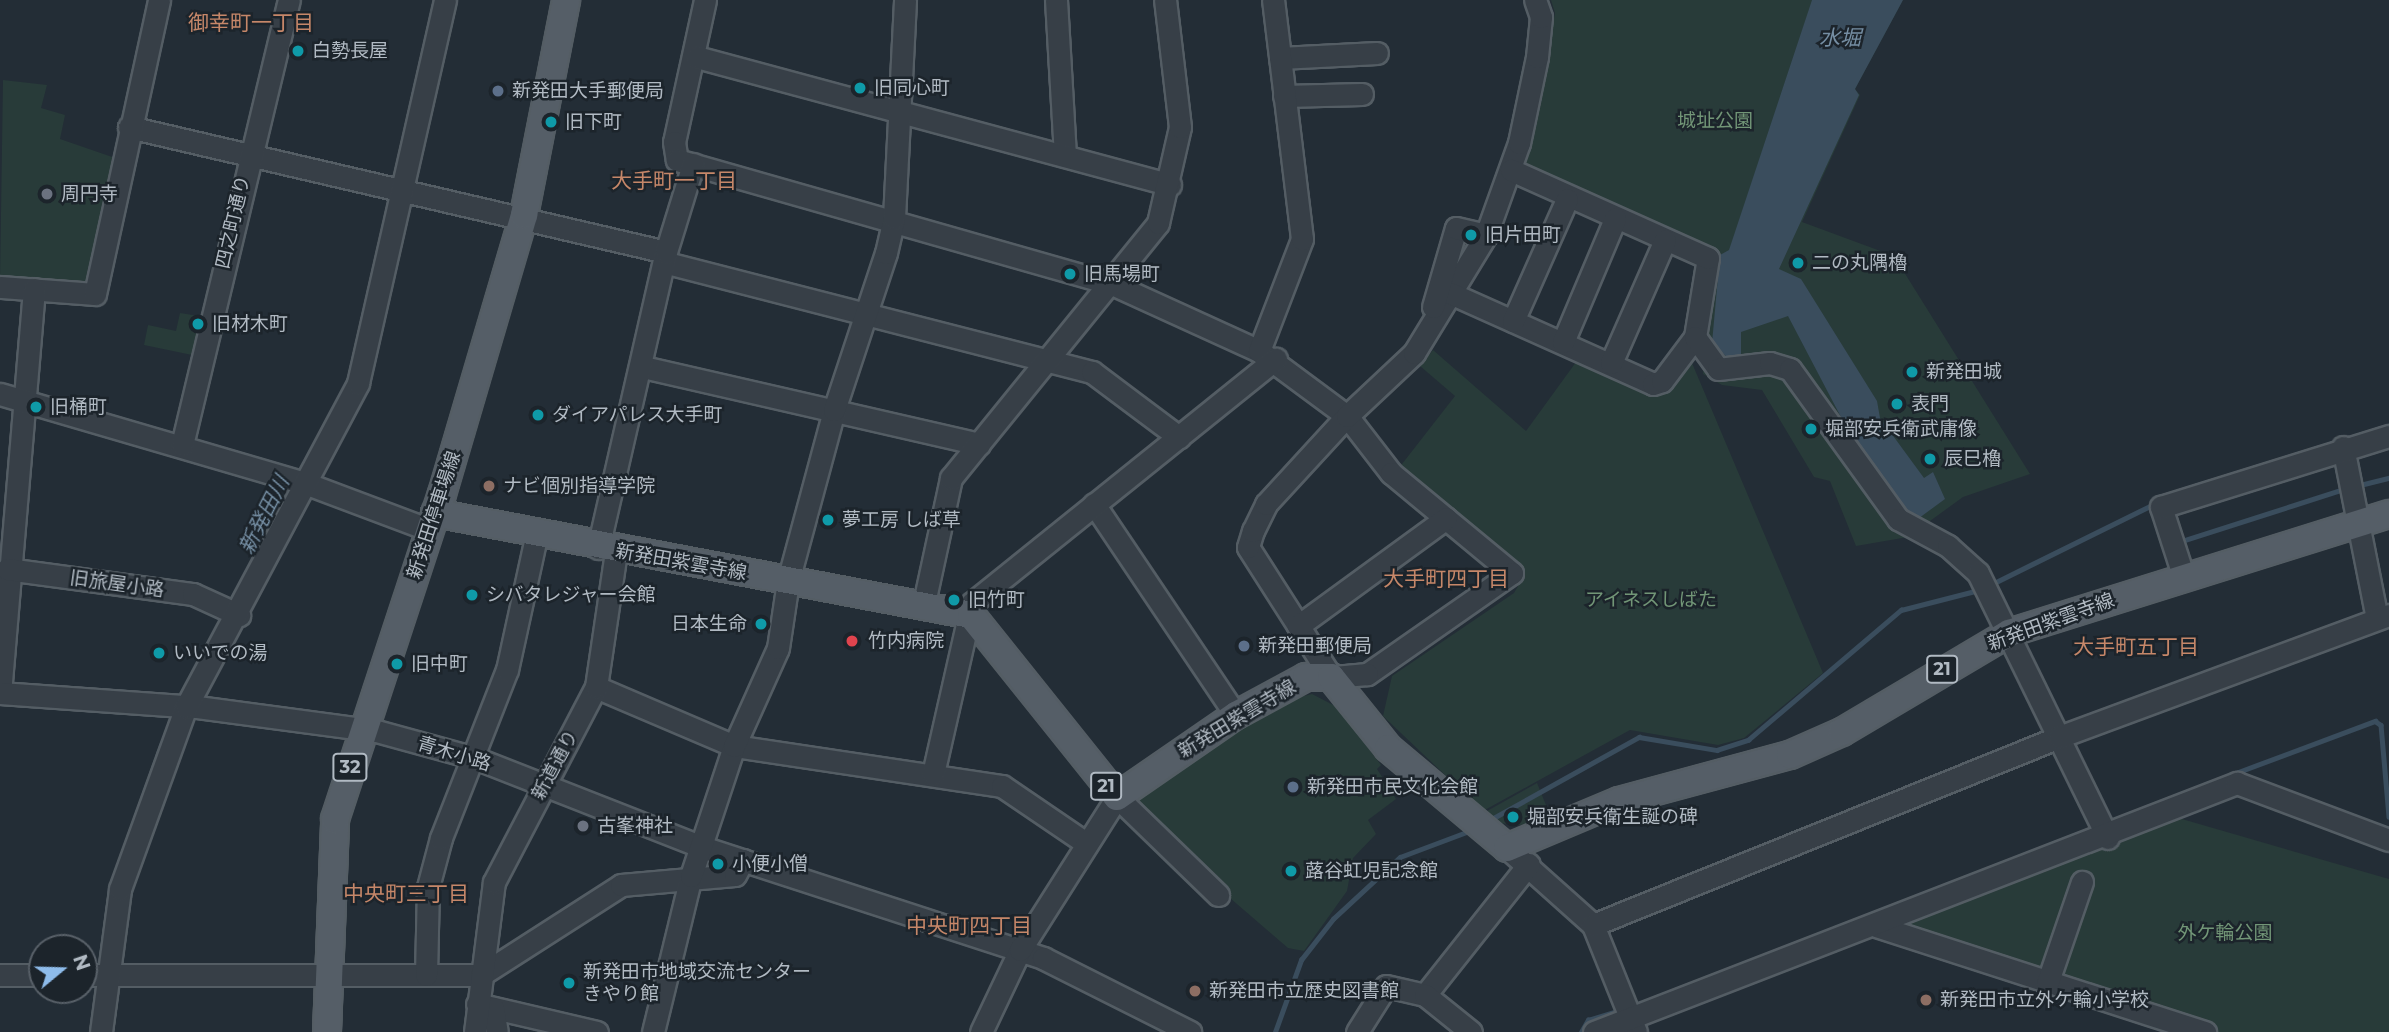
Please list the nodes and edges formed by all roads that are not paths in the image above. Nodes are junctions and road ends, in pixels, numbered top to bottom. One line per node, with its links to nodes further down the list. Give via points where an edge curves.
1 (159, 0): 17 (street)
2 (289, 0): 18 (street, 四之町通り)
3 (444, 0): 23 (street)
4 (566, 0): 25 (main road, 新発田停車場線 / 32)
5 (705, 0): 12 (street)
6 (905, 0): 16 (street)
7 (1056, 0): 19 (street)
8 (1165, 0): 22 (street, via 1180,127)
9 (1273, 0): 13 (street)
10 (1535, 0): 21 (street, via 1541,17 1537,57)
11 (1377, 52): 13 (street)
12 (697, 57): 16 (street); 20 (street, via 674,142 677,159)
13 (1280, 58): 15 (street)
14 (1362, 94): 15 (street)
15 (1284, 96): 40 (street, via 1302,239)
16 (901, 111): 19 (street); 26 (street)
17 (129, 127): 18 (street); 33 (street, via 94,294)
18 (248, 156): 23 (street); 51 (street, 四之町通り)
19 (1065, 156): 22 (street)
20 (693, 164): 26 (street); 30 (street, 新道通り)
21 (1511, 170): 24 (street); 28 (street)
22 (1170, 185): 31 (street, via 1158,223)
23 (399, 186): 25 (street); 53 (street, via 358,383)
24 (1567, 199): 27 (street); 36 (street)
25 (524, 215): 30 (street); 57 (main road, 新発田停車場線 / 32)
26 (894, 218): 31 (street); 35 (street)
27 (1615, 219): 29 (street); 39 (street)
28 (1486, 235): 34 (street); 37 (street, via 1456,228)
29 (1665, 240): 38 (street, via 1708,258); 42 (street)
30 (667, 258): 35 (street); 43 (street, 新道通り)
31 (1110, 283): 40 (street); 41 (street)
32 (0, 287): 33 (street)
33 (34, 289): 45 (street)
34 (1450, 293): 36 (street); 37 (street)
35 (868, 315): 41 (street); 46 (street)
36 (1513, 321): 39 (street)
37 (1429, 323): 47 (street, via 1415,353)
38 (1695, 337): 42 (street, via 1662,380 1653,383); 69 (street, via 1718,369 1770,363 1796,375 1898,519 1948,547 1978,573)
39 (1563, 342): 42 (street)
40 (1267, 355): 47 (street); 49 (street)
41 (1046, 361): 49 (street, via 1092,372); 50 (street)
42 (1611, 363)
43 (643, 367): 46 (street); 60 (street, 新道通り)
44 (0, 394): 45 (street)
45 (25, 398): 51 (street); 61 (street)
46 (834, 410): 50 (street); 63 (street)
47 (1346, 416): 56 (street, via 1391,473); 68 (street, via 1266,504 1248,547)
48 (2389, 436): 52 (street)
49 (1179, 437): 54 (street)
50 (979, 444): 64 (street, via 951,478)
51 (182, 445): 53 (street)
52 (2343, 447): 58 (street); 62 (street, via 2161,508)
53 (299, 481): 57 (street); 65 (street)
54 (1094, 504): 66 (street, via 995,579 972,603); 74 (street)
55 (2389, 514): 58 (main road, 新発田紫雲寺線 / 21)
56 (1446, 518): 68 (street); 70 (street, via 1512,573 1367,674)
57 (433, 522): 59 (main road, 新発田紫雲寺線); 75 (main road, 新発田停車場線 / 32)
58 (2361, 525): 62 (main road, 新発田紫雲寺線 / 21); 67 (street)
59 (536, 537): 60 (main road, 新発田紫雲寺線); 78 (street, via 507,670)
60 (607, 550): 63 (main road, 新発田紫雲寺線); 71 (street, 新道通り)
61 (7, 569): 65 (street, 旧旅屋小路, via 193,594); 72 (street)
62 (2184, 578): 69 (main road, 新発田紫雲寺線 / 21)
63 (788, 581): 64 (main road, 新発田紫雲寺線); 77 (street, via 778,648)
64 (924, 603): 66 (main road, 新発田紫雲寺線)
65 (232, 611): 73 (street)
66 (971, 615): 79 (street); 81 (main road, 21)
67 (2383, 617): 76 (street)
68 (1298, 626): 70 (street)
69 (2009, 633): 76 (street); 86 (main road, 新発田紫雲寺線 / 21, via 1842,732 1790,755 1619,801)
70 (1331, 677): 74 (main road, 新発田紫雲寺線 / 21, via 1306,677); 86 (main road, via 1388,748)
71 (596, 687): 77 (street); 80 (street, 新道通り)
72 (0, 693): 73 (street, 青木小路)
73 (179, 707): 75 (street, 青木小路); 95 (street)
74 (1236, 715): 81 (main road, 新発田紫雲寺線 / 21)
75 (361, 730): 78 (street, 青木小路); 96 (main road, 新発田停車場線 / 32, via 335,819)
76 (2059, 737): 82 (street); 92 (street)
77 (734, 746): 79 (street); 85 (street)
78 (475, 758): 80 (street, 青木小路); 100 (street, via 428,887)
79 (933, 774): 84 (street, via 1002,786)
80 (545, 783): 85 (street, 青木小路); 101 (street, 新道通り, via 494,882)
81 (1117, 797): 84 (street); 91 (street)
82 (2108, 838): 83 (street, via 2237,783); 93 (street)
83 (2389, 840)
84 (1086, 843): 94 (street)
85 (702, 847): 87 (street, 青木小路); 89 (street)
86 (1507, 848): 88 (street)
87 (743, 860): 89 (street, via 735,875); 94 (street, 青木小路)
88 (1529, 864): 92 (street); 103 (street)
89 (691, 876): 101 (street, via 621,885); 114 (street)
90 (2082, 882): 102 (street)
91 (1217, 895)
92 (1593, 925): 107 (street)
93 (1875, 926): 102 (street); 107 (street)
94 (1020, 950): 115 (street); 116 (street, 青木小路)
95 (98, 962)
96 (327, 972): 99 (street); 100 (street); 109 (main road, 新発田停車場線 / 32)
97 (0, 975): 98 (street)
98 (28, 975)
99 (98, 975)
100 (426, 975): 101 (street)
101 (481, 975): 105 (street, 新道通り)
102 (2046, 984): 120 (street)
103 (1425, 995): 117 (street, via 1386,986); 118 (street)
104 (98, 1004): 108 (street)
105 (485, 1006): 110 (street); 111 (street); 113 (street)
106 (583, 1008): 112 (street)
107 (1635, 1025): 119 (street)
108 (101, 1032)
109 (327, 1032)
110 (475, 1032)
111 (497, 1032)
112 (579, 1032)
113 (597, 1032)
114 (653, 1032)
115 (981, 1032)
116 (1191, 1032)
117 (1357, 1032)
118 (1471, 1032)
119 (1594, 1032)
120 (2206, 1032)

